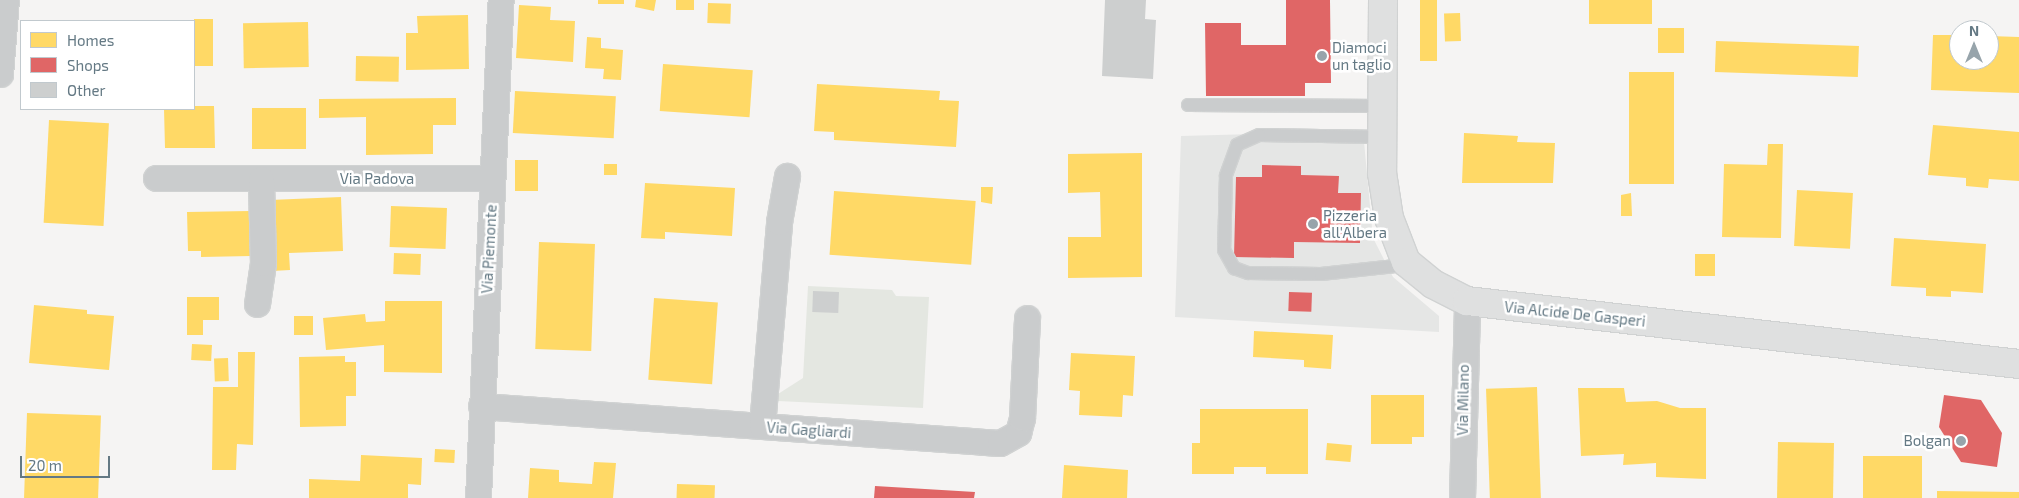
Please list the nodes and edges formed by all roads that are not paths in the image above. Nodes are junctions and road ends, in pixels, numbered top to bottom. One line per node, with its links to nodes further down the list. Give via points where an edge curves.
1 (6, 0): 4 (street)
2 (500, 0): 10 (street, Via Piemonte)
3 (1383, 0): 6 (street, Via Alcide De Gasperi)
4 (0, 74)
5 (1188, 105): 6 (lane)
6 (1384, 106): 7 (street, Via Alcide De Gasperi)
7 (1383, 137): 12 (street, Via Alcide De Gasperi, via 1382,174 1389,218); 12 (lane, via 1259,135 1236,145 1226,176 1224,250 1234,268 1248,273 1321,274 1396,266)
8 (787, 176): 18 (street, via 779,222)
9 (156, 178): 11 (street, Via Padova)
10 (492, 178): 11 (street, Via Padova); 17 (street, Via Piemonte)
11 (261, 180): 14 (street, via 263,262)
12 (1406, 262): 13 (street, Via Alcide De Gasperi, via 1433,284)
13 (1467, 301): 16 (street, Via Alcide De Gasperi); 20 (street, Via Milano, via 1464,314)
14 (257, 304)
15 (1027, 318): 18 (street, Via Gagliardi, via 1022,418 1018,433 1010,439 1000,443 979,442)
16 (2019, 364)
17 (481, 406): 18 (street, Via Gagliardi); 19 (street, Via Piemonte)
18 (762, 426)
19 (478, 498)
20 (1462, 498)

